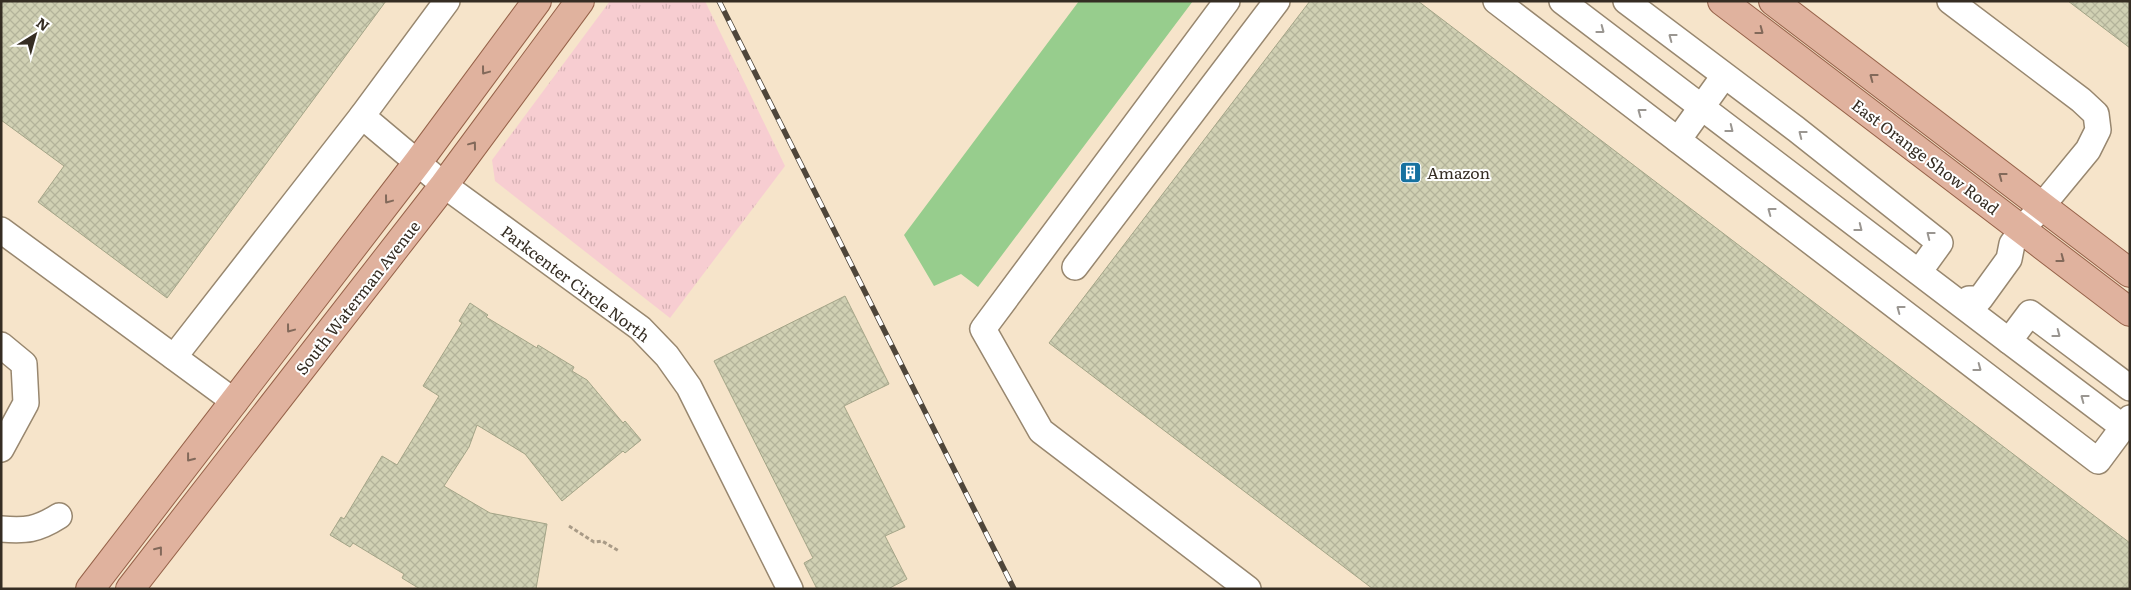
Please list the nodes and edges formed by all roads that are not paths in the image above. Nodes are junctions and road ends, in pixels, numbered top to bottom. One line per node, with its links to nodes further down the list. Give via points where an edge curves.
1 (447, 1): 14 (street)
2 (536, 1): 18 (main road, South Waterman Avenue, one-way to 18)
3 (580, 1): 19 (main road, South Waterman Avenue, one-way to 3)
4 (1227, 1): 15 (street)
5 (1277, 1): 17 (street)
6 (1496, 1): 16 (street, one-way to 6)
7 (1562, 1): 13 (street, one-way to 13)
8 (1626, 1): 12 (street, one-way to 8)
9 (1722, 1): 22 (main road, East Orange Show Road, one-way to 22)
10 (1773, 1): 20 (main road, East Orange Show Road, one-way to 10)
11 (1950, 1): 20 (street, via 2096,114 2098,130 2088,150)
12 (1724, 76): 13 (street); 24 (street, one-way to 12, via 1940,243)
13 (1702, 106): 16 (street); 24 (street, one-way to 24)
14 (362, 116): 18 (street, Parkcenter Circle North); 31 (street)
15 (1138, 121): 17 (street); 41 (street, via 983,329 1041,431)
16 (1678, 140): 28 (street, one-way to 16)
17 (1168, 145): 23 (street)
18 (418, 162): 19 (street, Parkcenter Circle North); 33 (main road, South Waterman Avenue, one-way to 33)
19 (444, 184): 39 (main road, South Waterman Avenue, one-way to 19); 40 (street, Parkcenter Circle North, via 640,328 667,356 689,387)
20 (2041, 206): 22 (street); 25 (main road, East Orange Show Road)
21 (1, 230): 31 (street)
22 (2017, 237): 26 (street, via 1998,250); 27 (main road, East Orange Show Road, one-way to 27)
23 (1075, 267)
24 (1919, 272): 26 (street)
25 (2130, 274)
26 (1970, 298): 28 (street); 29 (street)
27 (2130, 312)
28 (1939, 338): 34 (street, one-way to 34, via 2098,461)
29 (2009, 341): 32 (street, one-way to 32, via 2030,313); 34 (street, one-way to 29)
30 (1, 345): 35 (street, via 24,364 26,403)
31 (174, 357): 33 (street)
32 (2130, 388)
33 (235, 402): 38 (main road, South Waterman Avenue, one-way to 38)
34 (2126, 422)
35 (1, 449)
36 (59, 516): 37 (street, via 43,527 23,531)
37 (1, 529)
38 (90, 589)
39 (130, 589)
40 (790, 589)
41 (1248, 589)

